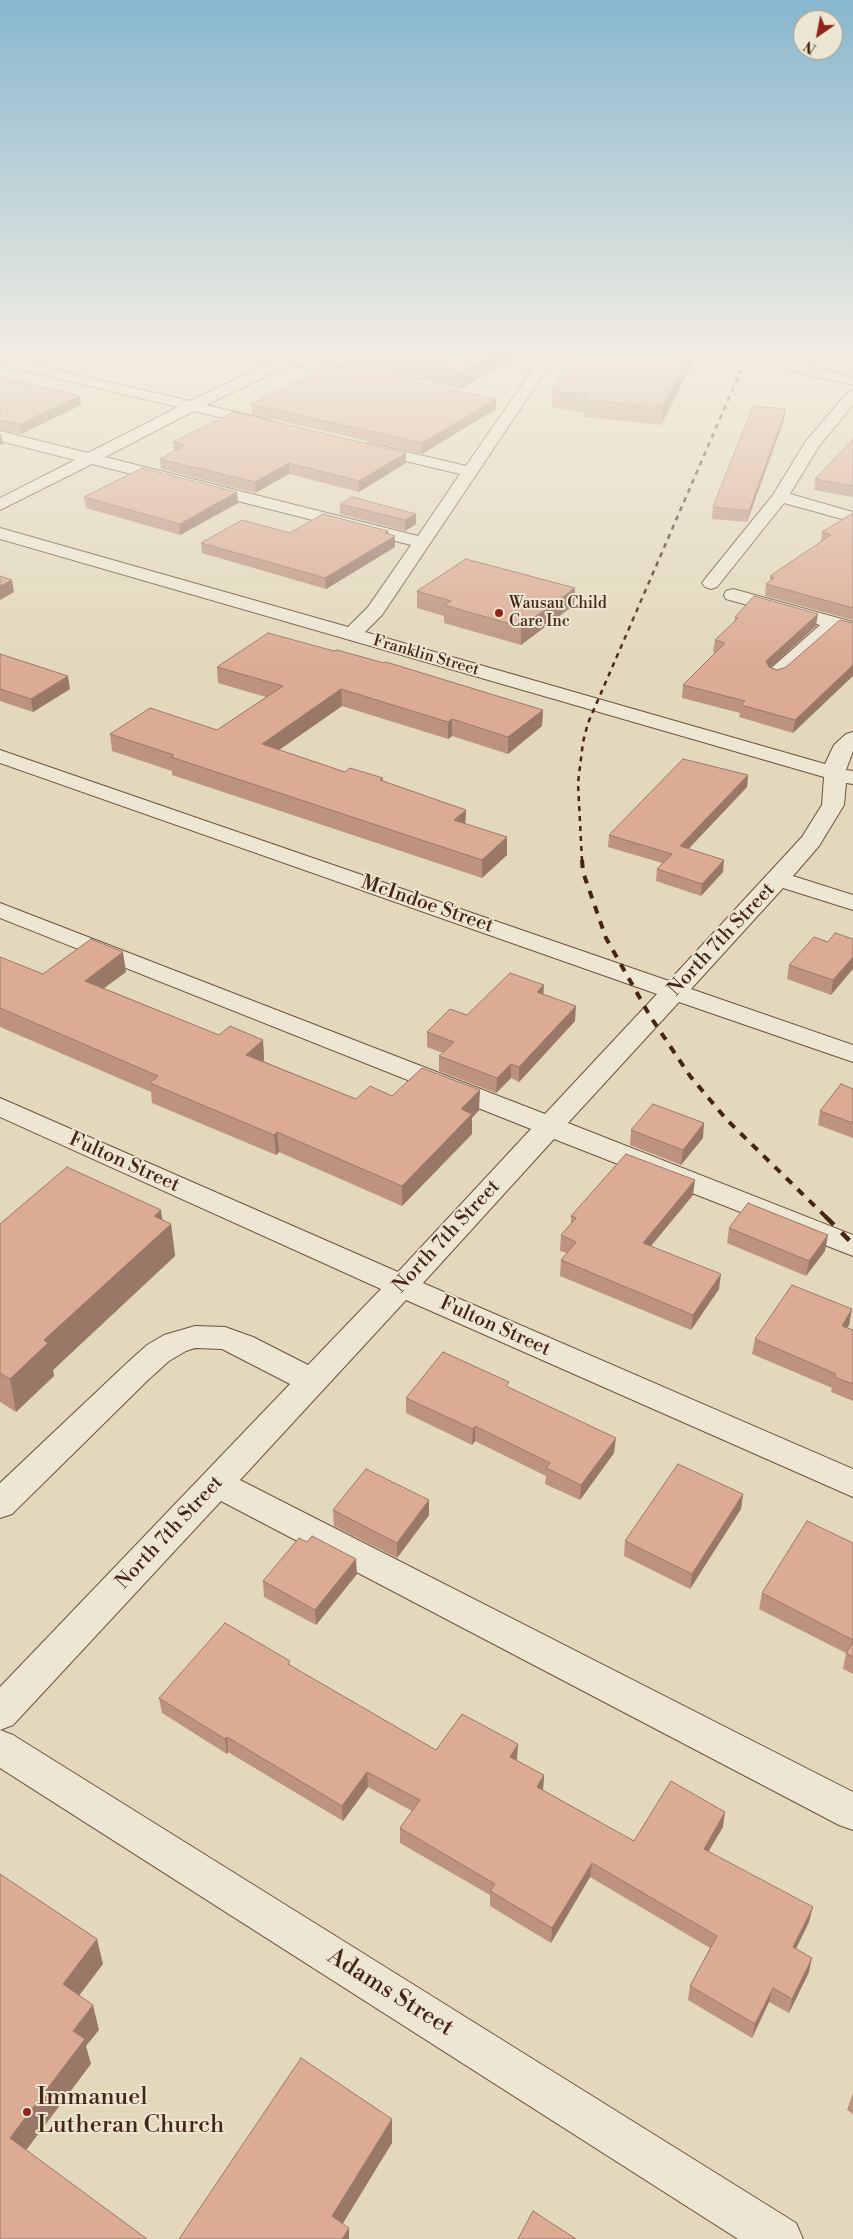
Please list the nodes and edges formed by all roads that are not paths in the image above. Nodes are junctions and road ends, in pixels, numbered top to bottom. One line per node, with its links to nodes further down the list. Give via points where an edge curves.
1 (412, 458): 5 (street)
2 (478, 458): 5 (street)
3 (803, 458): 6 (street)
4 (90, 459): 7 (street); 10 (street)
5 (470, 472): 10 (street)
6 (780, 497): 8 (street); 11 (street)
7 (0, 505)
8 (853, 517)
9 (0, 533): 15 (street, Franklin Street)
10 (422, 542): 15 (street, via 375,611)
11 (711, 583)
12 (734, 595): 13 (street)
13 (834, 623): 14 (street); 16 (street)
14 (853, 628)
15 (351, 635): 19 (street, Franklin Street)
16 (776, 674)
17 (853, 738): 19 (street, North 7th Street, via 842,750)
18 (4, 762): 23 (street, McIndoe Street)
19 (844, 776): 20 (street, North 7th Street, via 833,805 811,841)
20 (778, 879): 21 (street); 23 (street, North 7th Street)
21 (853, 903)
22 (0, 910): 26 (street)
23 (674, 991): 24 (street, McIndoe Street); 26 (street, North 7th Street)
24 (853, 1054)
25 (0, 1107): 28 (street, Fulton Street)
26 (550, 1126): 27 (street); 28 (street, North 7th Street)
27 (853, 1246)
28 (402, 1286): 29 (street, North 7th Street); 31 (street, Fulton Street)
29 (312, 1381): 30 (street, North 7th Street); 32 (street, via 242,1344 224,1338 195,1337 175,1343 158,1352)
30 (217, 1483): 33 (street, North 7th Street); 35 (street)
31 (853, 1484)
32 (0, 1504)
33 (0, 1713)
34 (0, 1747): 36 (street, Adams Street)
35 (853, 1812)
36 (780, 2239)

